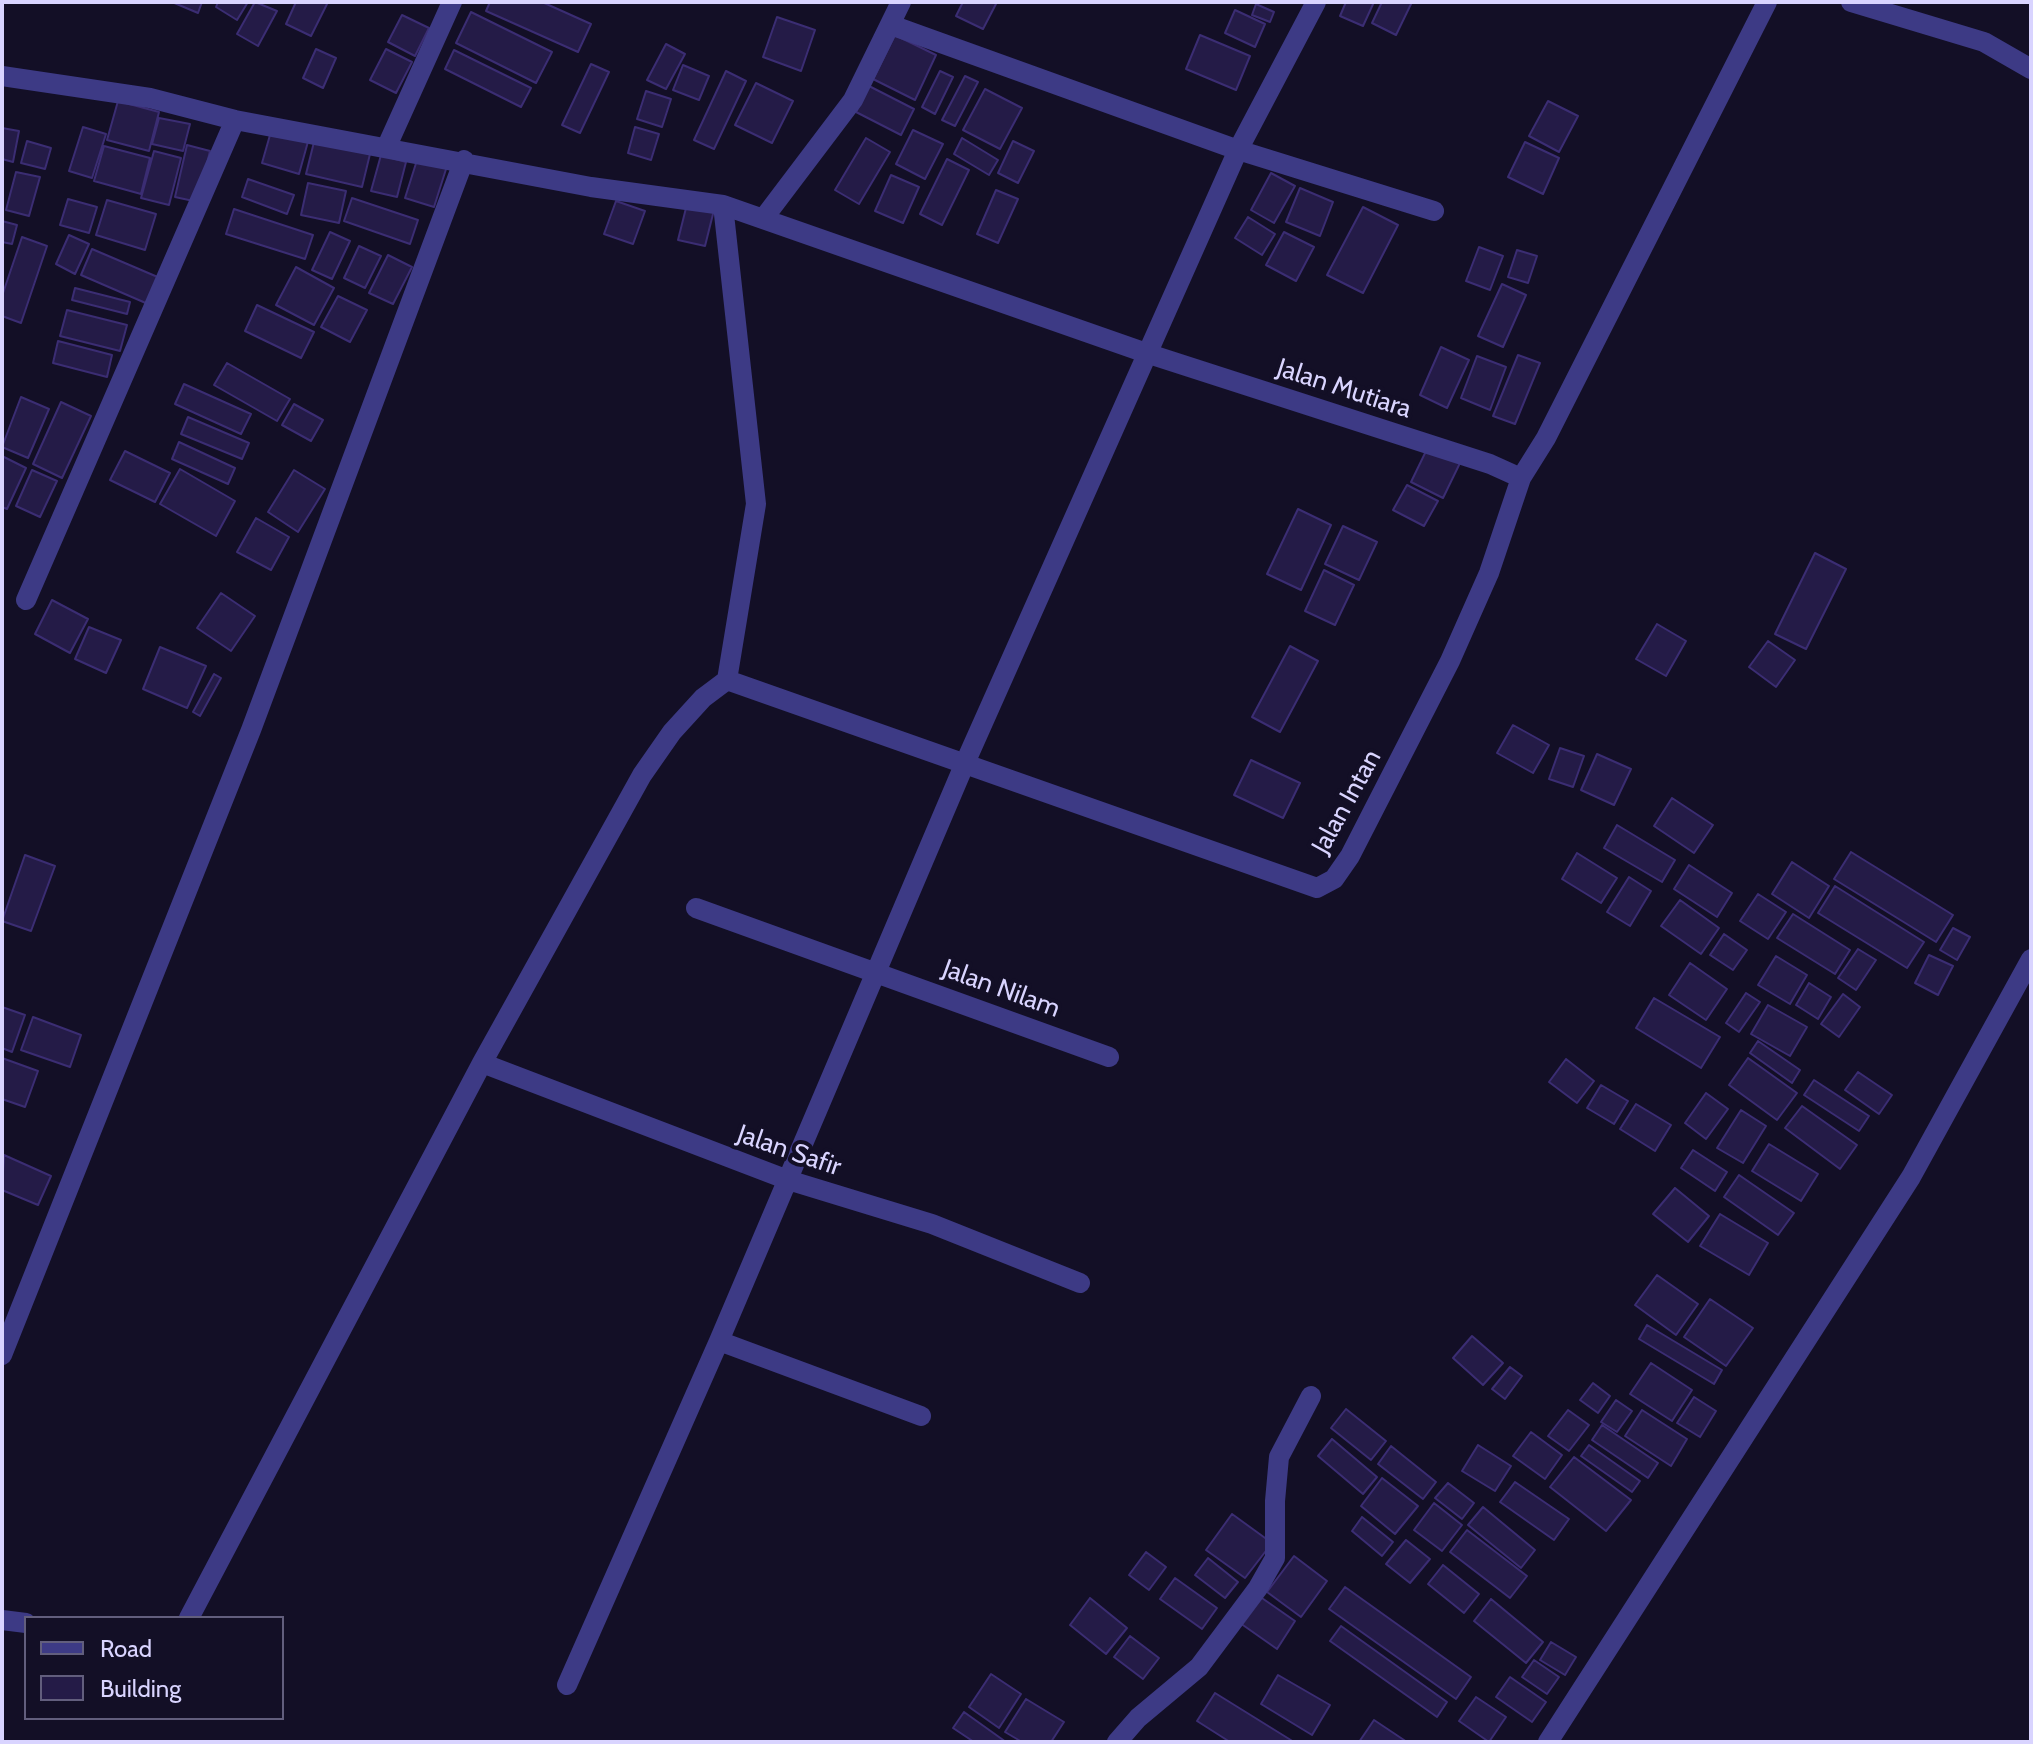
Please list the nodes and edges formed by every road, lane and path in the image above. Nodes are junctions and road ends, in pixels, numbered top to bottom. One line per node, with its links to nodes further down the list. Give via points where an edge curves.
1 (452, 2): 10 (street)
2 (901, 2): 6 (street)
3 (1316, 2): 11 (street)
4 (1767, 2): 17 (street)
5 (1851, 2): 7 (street, via 1984,42)
6 (891, 25): 11 (street); 15 (street, via 853,100)
7 (2031, 69)
8 (2, 76): 9 (street, Jalan Mutiara, via 150,98)
9 (235, 120): 10 (street, Jalan Mutiara); 18 (street)
10 (387, 146): 12 (street, Jalan Mutiara)
11 (1238, 150): 14 (street); 16 (street)
12 (464, 160): 13 (street, Jalan Mutiara, via 591,187); 29 (street, via 251,730)
13 (723, 205): 15 (street, Jalan Mutiara); 19 (street, via 756,504)
14 (1434, 211)
15 (763, 219): 16 (street, Jalan Mutiara)
16 (1149, 354): 17 (street, Jalan Mutiara); 20 (street)
17 (1521, 478): 20 (street, Jalan Intan, via 1489,573 1421,721 1350,856 1334,879 1317,888)
18 (26, 600)
19 (727, 680): 20 (street); 25 (street, via 672,732 642,775)
20 (965, 763): 23 (street)
21 (696, 908): 23 (street, Jalan Nilam)
22 (2031, 959): 37 (street, via 1911,1177)
23 (875, 970): 24 (street, Jalan Nilam); 26 (street)
24 (1109, 1057)
25 (482, 1063): 26 (street, Jalan Safir); 32 (street)
26 (788, 1180): 27 (street, Jalan Safir, via 932,1224); 28 (street)
27 (1080, 1283)
28 (719, 1341): 31 (street); 35 (street)
29 (2, 1355)
30 (1311, 1396): 36 (street, via 1279,1457 1275,1558 1199,1667)
31 (921, 1416)
32 (190, 1616)
33 (2, 1620): 34 (street)
34 (24, 1623)
35 (567, 1685)
36 (1117, 1742)
37 (1548, 1742)

